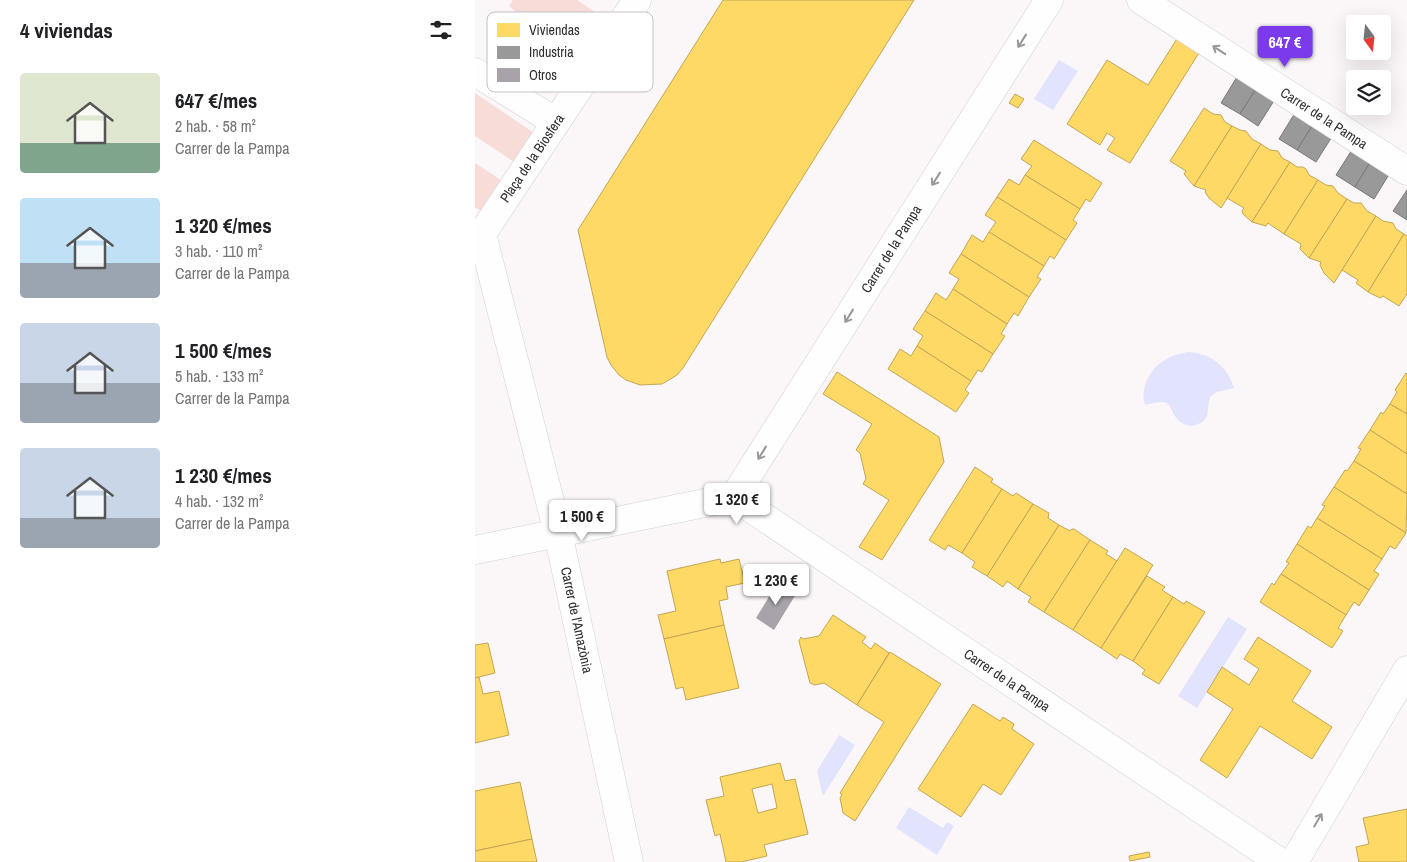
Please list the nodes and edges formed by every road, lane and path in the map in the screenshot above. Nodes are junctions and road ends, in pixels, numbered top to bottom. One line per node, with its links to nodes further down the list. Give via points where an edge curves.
1 (637, 0): 4 (street, Plaça de la Biosfera)
2 (1049, 0): 12 (street, Carrer de la Pampa, one-way to 12)
3 (1141, 0): 10 (street, Carrer de la Pampa, one-way to 3)
4 (629, 12)
5 (475, 72): 6 (street)
6 (487, 79)
7 (507, 92): 9 (street)
8 (576, 92): 9 (street, Plaça de la Biosfera)
9 (556, 122): 11 (street, Plaça de la Biosfera)
10 (1407, 171)
11 (479, 232): 13 (street, Carrer de l'Amazònia)
12 (734, 497): 13 (street); 17 (street, Carrer de la Pampa)
13 (558, 532): 14 (street); 16 (street, Carrer de l'Amazònia)
14 (475, 550)
15 (1407, 670): 18 (street, one-way to 15)
16 (629, 862)
17 (1280, 862)
18 (1294, 862)

